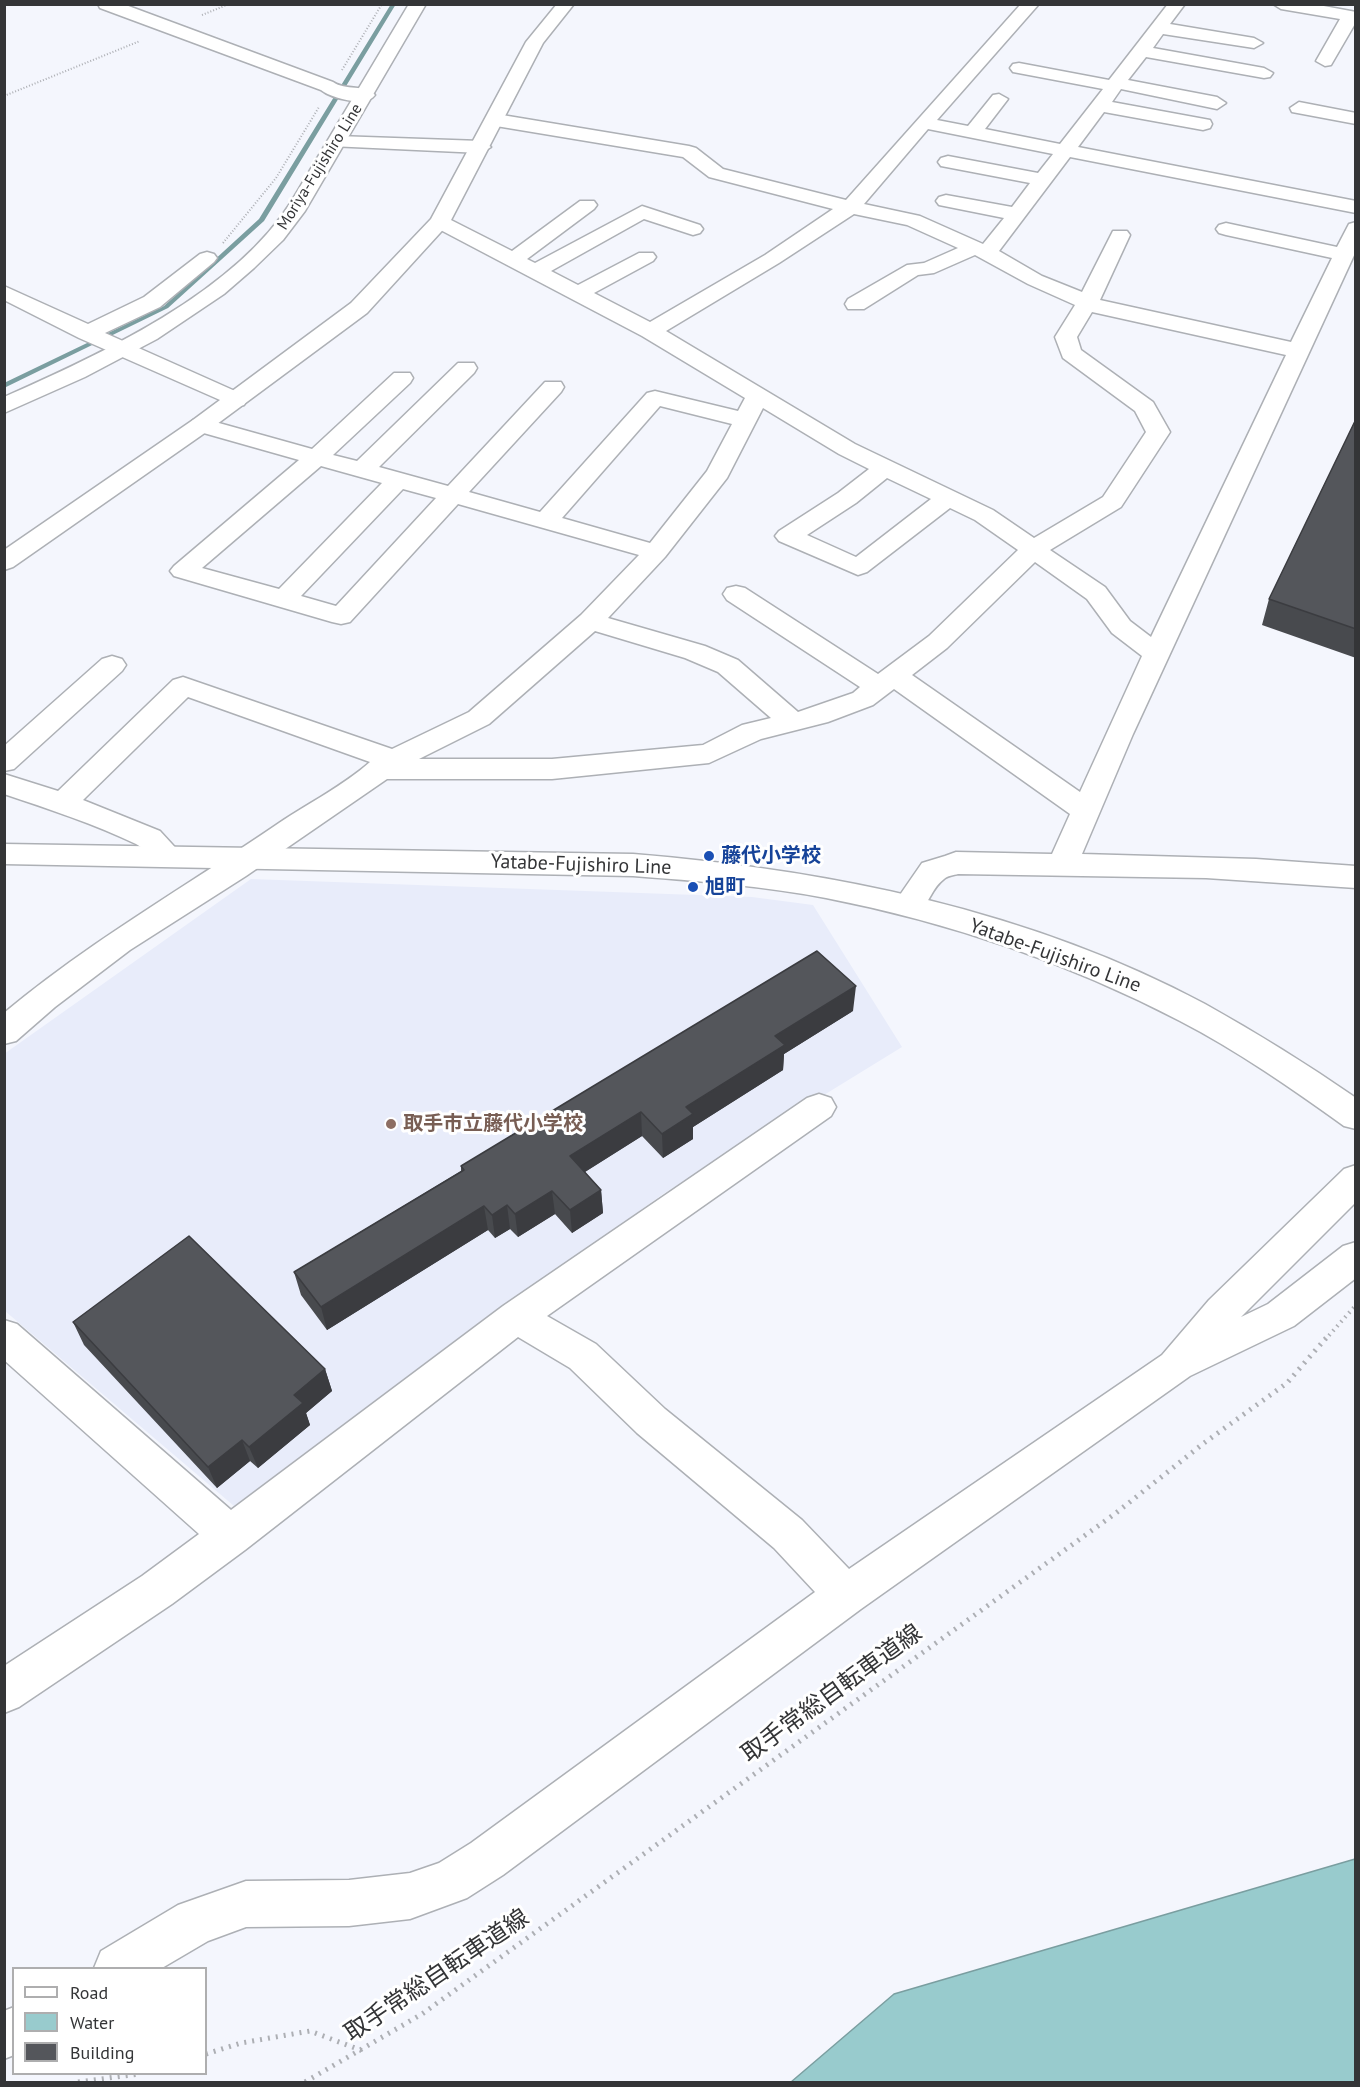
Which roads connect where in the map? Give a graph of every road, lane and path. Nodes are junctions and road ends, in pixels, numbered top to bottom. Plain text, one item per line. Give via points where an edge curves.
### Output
1 (106, 4) edge
2 (382, 4) edge
3 (418, 4) edge
4 (566, 4) edge
5 (1031, 4) edge
6 (1177, 4) edge
7 (1281, 4) edge
8 (1353, 17) edge
9 (170, 28) junction
10 (1160, 28) junction
11 (1254, 43) dead end
12 (1137, 57) junction
13 (1325, 61) dead end
14 (1019, 68) dead end
15 (1264, 73) dead end
16 (1237, 83) dead end
17 (1115, 85) junction
18 (330, 89) junction
19 (366, 95) junction
20 (4, 96) edge
21 (999, 99) dead end
22 (1216, 103) dead end
23 (1099, 105) junction
24 (1299, 108) dead end
25 (1356, 119) edge
26 (496, 120) junction
27 (924, 123) junction
28 (1203, 124) dead end
29 (973, 132) junction
30 (1079, 132) junction
31 (1102, 136) dead end
32 (337, 142) junction
33 (481, 147) junction
34 (1066, 149) junction
35 (948, 162) dead end
36 (1043, 180) junction
37 (946, 201) dead end
38 (587, 205) dead end
39 (852, 206) junction
40 (1356, 207) edge
41 (1017, 214) junction
42 (440, 222) junction
43 (693, 229) dead end
44 (1226, 229) dead end
45 (1120, 235) dead end
46 (1351, 242) edge
47 (981, 251) junction
48 (646, 257) dead end
49 (207, 258) joint
50 (514, 259) junction
51 (537, 271) junction
52 (1329, 281) junction
53 (1356, 287) edge
54 (4, 292) edge
55 (579, 293) junction
56 (1088, 302) junction
57 (856, 304) dead end
58 (650, 331) junction
59 (87, 333) junction
60 (124, 348) junction
61 (1300, 351) junction
62 (466, 368) dead end
63 (402, 378) dead end
64 (553, 387) dead end
65 (757, 397) junction
66 (236, 400) junction
67 (4, 406) edge
68 (745, 420) junction
69 (201, 425) junction
70 (317, 457) junction
71 (886, 467) junction
72 (362, 470) junction
73 (398, 480) junction
74 (455, 496) junction
75 (948, 496) junction
76 (546, 521) junction
77 (1035, 549) junction
78 (656, 552) junction
79 (4, 562) edge
80 (736, 594) dead end
81 (284, 599) junction
82 (590, 621) junction
83 (1157, 654) junction
84 (112, 664) dead end
85 (886, 682) junction
86 (792, 721) junction
87 (4, 762) edge
88 (387, 764) junction
89 (4, 784) edge
90 (63, 803) junction
91 (1085, 810) junction
92 (4, 854) edge
93 (168, 856) junction
94 (251, 857) junction
95 (1063, 864) junction
96 (1356, 877) edge
97 (908, 905) junction
98 (4, 1032) edge
99 (819, 1107) dead end
100 (1356, 1116) edge
101 (1356, 1179) edge
102 (1356, 1257) edge
103 (1356, 1305) edge
104 (516, 1317) junction
105 (4, 1336) edge
106 (1175, 1367) junction
107 (231, 1536) junction
108 (846, 1595) junction
109 (4, 1692) edge
110 (120, 1967) edge
111 (363, 2051) junction
112 (207, 2054) edge
113 (125, 2075) edge
114 (78, 2082) edge
115 (305, 2082) edge

1 - 9 street
2 - 18 path
3 - 19 street, Moriya-Fujishiro Line
4 - 26 street via 535,42
5 - 27 street
6 - 10 street
7 - 8 street
8 - 13 street
9 - 18 street
9 - 20 path
10 - 11 street
10 - 12 street
12 - 15 street
12 - 16 street
12 - 17 street
14 - 17 street
17 - 22 street
17 - 23 street
18 - 19 street
18 - 49 path via 276,178
19 - 32 street, Moriya-Fujishiro Line
21 - 29 street
23 - 28 street
23 - 30 street
24 - 25 street
26 - 33 street
26 - 39 street via 689,152 716,173
27 - 29 street
27 - 39 street
29 - 34 street
30 - 31 street
30 - 34 street
32 - 33 street
32 - 60 street, Moriya-Fujishiro Line via 277,235 233,277
33 - 42 street
34 - 36 street
34 - 40 street
35 - 36 street
36 - 41 street
37 - 41 street
38 - 50 street
39 - 47 street via 913,220
39 - 58 street
41 - 47 street
42 - 50 street
42 - 66 street via 359,308
43 - 51 street via 642,212
44 - 46 street
45 - 56 street
46 - 52 street
47 - 56 street
47 - 57 street via 927,269 914,269
48 - 55 street
49 - 59 street via 152,302
50 - 51 street
51 - 55 street
52 - 53 street
52 - 61 street
54 - 59 street
55 - 58 street
56 - 61 street
56 - 77 street via 1066,337 1071,353 1145,407 1158,432 1112,502
58 - 65 street
59 - 60 street
60 - 66 street
60 - 67 street, Moriya-Fujishiro Line
61 - 83 street
62 - 72 street
63 - 70 street
64 - 74 street
65 - 68 street
65 - 71 street
66 - 69 street
68 - 76 street via 655,398
68 - 78 street via 718,473
69 - 70 street
69 - 79 street
70 - 72 street
70 - 81 street via 183,571
71 - 75 street
71 - 75 street via 788,536 858,567
72 - 73 street
73 - 74 street
73 - 81 street
74 - 76 street
74 - 81 street via 341,616
75 - 77 street
76 - 78 street
77 - 83 street via 1096,593 1121,627
77 - 85 street via 965,618
78 - 82 street
80 - 85 street
82 - 86 street via 695,652 728,666
82 - 88 street via 479,718
83 - 91 street
84 - 87 street
85 - 86 street via 863,699
85 - 91 street
86 - 88 street via 752,732 709,754 552,769
88 - 90 street via 183,686
88 - 94 street
89 - 90 street
90 - 93 street via 149,838
91 - 95 street
92 - 93 street, Yatabe-Fujishiro Line
93 - 94 street, Yatabe-Fujishiro Line
94 - 97 street, Yatabe-Fujishiro Line via 688,868 822,886
94 - 98 street via 118,942
95 - 96 street via 1283,870
95 - 97 street via 944,866 933,871
97 - 100 street, Yatabe-Fujishiro Line via 1077,960 1199,1015 1319,1088
99 - 104 street
101 - 106 street via 1222,1311
102 - 106 street via 1281,1315
103 - 111 path, 取手常総自転車道線 via 1287,1383 1116,1513 422,2014
104 - 107 street
104 - 108 street via 583,1356 651,1421 788,1534
105 - 107 street
106 - 108 street
107 - 109 street
108 - 110 street via 451,1882 410,1896 349,1903 246,1904 195,1922
111 - 112 path via 310,2031 241,2043
111 - 115 path, 取手常総自転車道線
113 - 114 path

